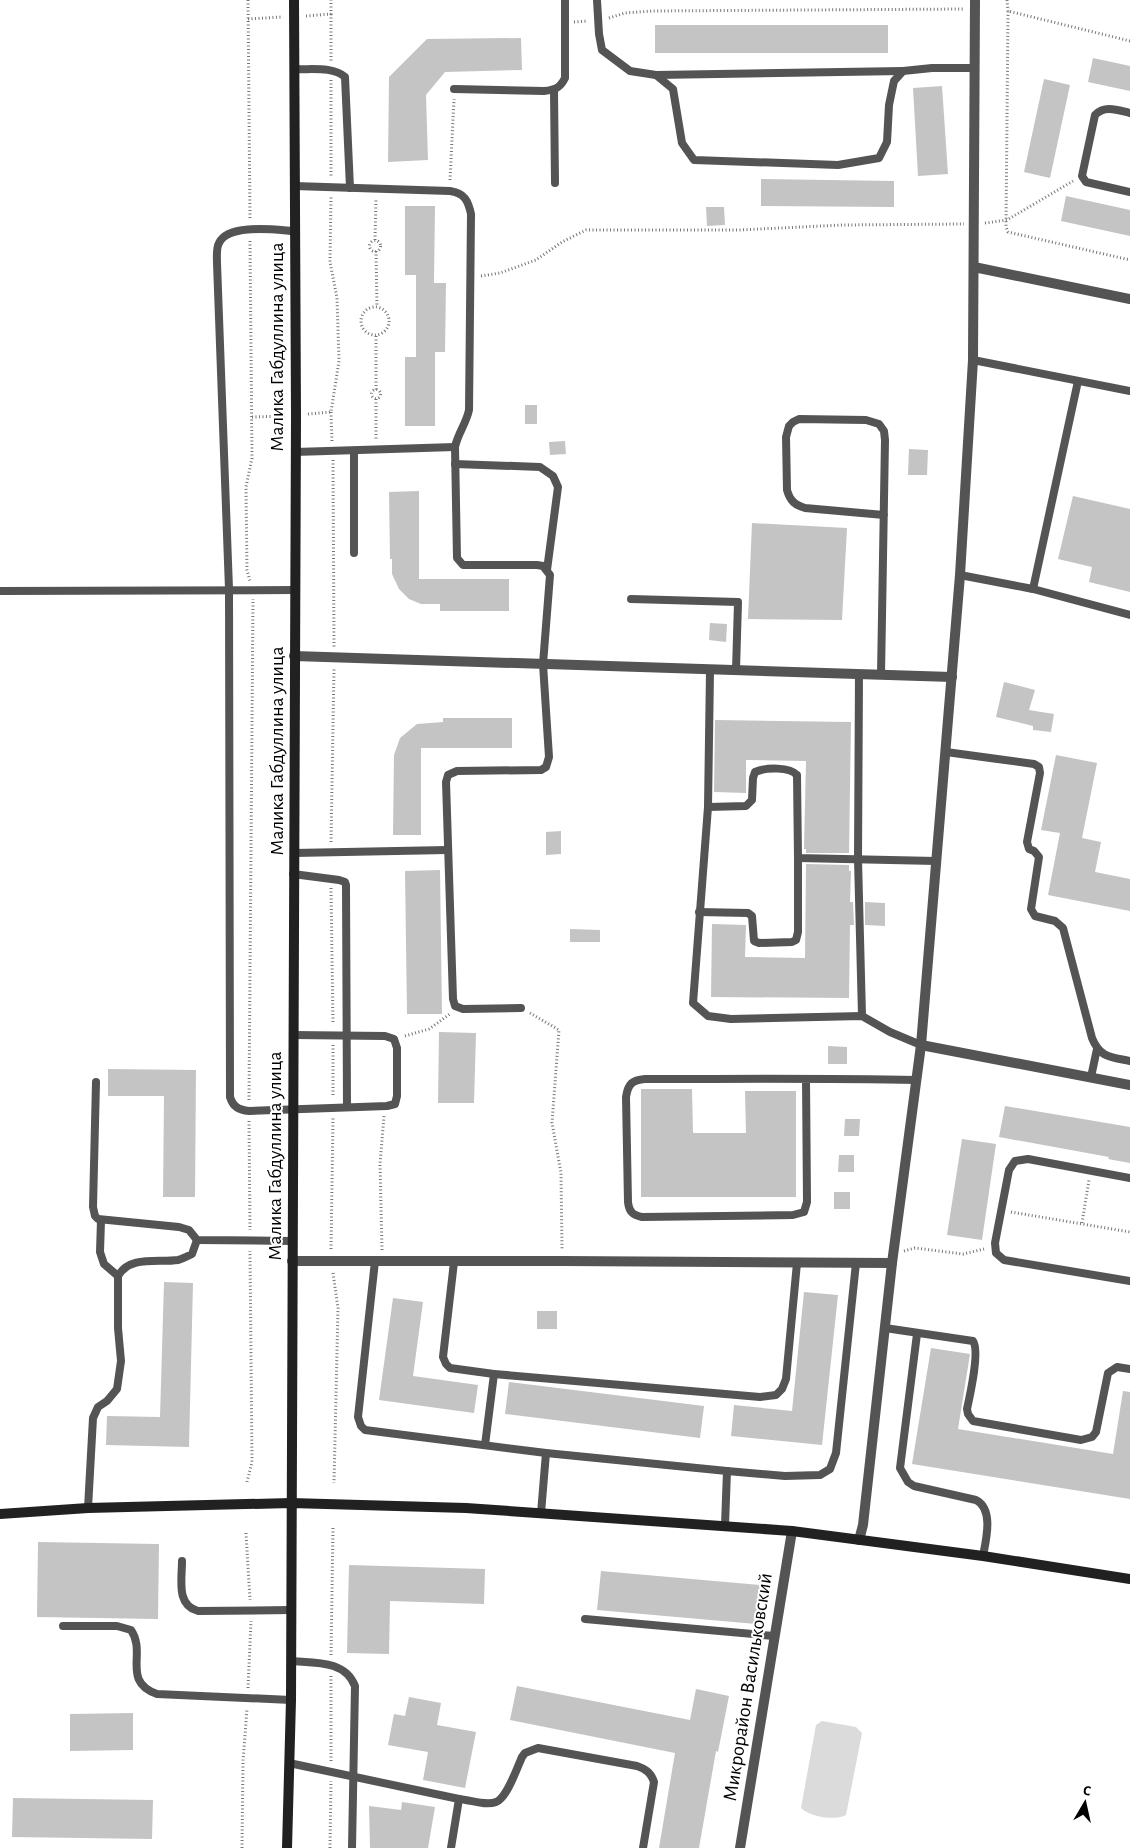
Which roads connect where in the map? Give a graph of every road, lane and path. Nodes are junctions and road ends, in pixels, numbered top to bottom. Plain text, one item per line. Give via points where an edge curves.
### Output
1 (248, 0) edge
2 (294, 0) edge
3 (565, 0) edge
4 (597, 0) edge
5 (1007, 0) edge
6 (975, 4) edge
7 (1008, 12) junction
8 (331, 14) dead end
9 (598, 20) junction
10 (565, 22) junction
11 (1130, 41) edge
12 (975, 68) junction
13 (294, 69) junction
14 (331, 70) junction
15 (904, 71) junction
16 (656, 75) junction
17 (454, 89) joint
18 (554, 90) junction
19 (1130, 113) edge
20 (1082, 176) junction
21 (555, 183) dead end
22 (294, 186) junction
23 (331, 187) junction
24 (350, 188) junction
25 (376, 188) junction
26 (450, 191) junction
27 (1130, 192) edge
28 (1006, 220) junction
29 (974, 224) junction
30 (250, 229) junction
31 (294, 231) junction
32 (375, 240) junction
33 (376, 251) junction
34 (1130, 260) edge
35 (974, 267) junction
36 (470, 278) junction
37 (1130, 299) edge
38 (377, 307) junction
39 (376, 336) junction
40 (973, 360) junction
41 (1078, 381) junction
42 (376, 390) junction
43 (1130, 391) edge
44 (376, 399) junction
45 (296, 416) junction
46 (252, 417) junction
47 (455, 447) junction
48 (354, 450) junction
49 (376, 450) junction
50 (295, 452) junction
51 (455, 464) junction
52 (884, 514) junction
53 (354, 553) dead end
54 (547, 570) junction
55 (960, 576) junction
56 (228, 589) junction
57 (1034, 589) junction
58 (253, 590) junction
59 (295, 590) junction
60 (0, 591) edge
61 (631, 599) dead end
62 (1130, 615) edge
63 (294, 656) junction
64 (543, 664) junction
65 (710, 670) junction
66 (736, 670) junction
67 (859, 674) junction
68 (881, 675) junction
69 (952, 677) junction
70 (946, 752) junction
71 (708, 807) junction
72 (447, 850) junction
73 (294, 853) junction
74 (798, 858) junction
75 (858, 859) junction
76 (936, 861) junction
77 (294, 874) junction
78 (699, 912) junction
79 (458, 1008) junction
80 (520, 1008) joint
81 (862, 1016) junction
82 (293, 1035) junction
83 (347, 1035) junction
84 (394, 1039) junction
85 (921, 1045) junction
86 (1097, 1049) junction
87 (1130, 1061) edge
88 (1091, 1077) junction
89 (806, 1079) junction
90 (916, 1080) junction
91 (96, 1082) dead end
92 (1130, 1085) edge
93 (387, 1106) junction
94 (347, 1107) junction
95 (292, 1109) junction
96 (249, 1111) junction
97 (1090, 1170) junction
98 (1130, 1178) edge
99 (1001, 1210) junction
100 (101, 1220) junction
101 (1082, 1223) junction
102 (1130, 1232) edge
103 (197, 1240) junction
104 (250, 1240) junction
105 (292, 1241) junction
106 (995, 1248) junction
107 (893, 1259) junction
108 (292, 1261) junction
109 (378, 1261) junction
110 (562, 1261) junction
111 (454, 1262) junction
112 (797, 1263) junction
113 (856, 1264) junction
114 (118, 1276) junction
115 (1130, 1281) edge
116 (885, 1328) junction
117 (917, 1334) junction
118 (1130, 1369) edge
119 (494, 1374) junction
120 (485, 1445) junction
121 (546, 1453) junction
122 (726, 1471) junction
123 (247, 1482) dead end
124 (291, 1503) junction
125 (88, 1508) junction
126 (541, 1513) junction
127 (0, 1514) edge
128 (725, 1525) junction
129 (333, 1528) dead end
130 (792, 1531) junction
131 (859, 1540) junction
132 (983, 1556) junction
133 (182, 1561) dead end
134 (1130, 1578) edge
135 (291, 1610) junction
136 (584, 1619) dead end
137 (63, 1626) dead end
138 (774, 1636) junction
139 (291, 1661) junction
140 (331, 1665) junction
141 (291, 1700) junction
142 (289, 1763) junction
143 (331, 1771) junction
144 (354, 1776) junction
145 (459, 1799) junction
146 (287, 1848) edge
147 (330, 1848) edge
148 (352, 1848) edge
149 (451, 1848) edge
150 (643, 1848) edge
151 (740, 1848) edge

1 - 30 path
2 - 13 street, Малика Габдуллина улица
3 - 10 lane
4 - 9 lane
5 - 7 path
6 - 9 path via 652,11
6 - 12 street
7 - 11 path
7 - 28 path
8 - 14 path
9 - 10 path
9 - 16 lane via 602,50 630,71
10 - 18 lane via 565,78
12 - 15 lane
12 - 29 street
13 - 14 lane
13 - 22 street, Малика Габдуллина улица
14 - 23 path
14 - 24 lane via 345,77
15 - 16 lane
15 - 16 lane via 894,81 887,142 879,158 838,165 694,160 682,143 673,89
17 - 18 lane
17 - 26 path
18 - 21 lane
19 - 20 lane via 1107,109 1095,115
20 - 27 lane via 1086,182
20 - 28 path
22 - 23 lane
22 - 31 street, Малика Габдуллина улица
23 - 24 lane
23 - 45 path via 330,262 337,298 339,361 331,412
24 - 25 lane
25 - 26 lane
25 - 32 path
26 - 36 lane via 466,197 469,205
28 - 29 path
28 - 34 path via 1008,232 1013,234
29 - 35 street
29 - 36 path via 586,230 536,260 500,273
30 - 31 lane
30 - 46 path
30 - 56 lane via 223,238 219,243 217,263
31 - 45 street, Малика Габдуллина улица
32 - 33 path via 381,246
32 - 33 path via 370,246
33 - 38 path
35 - 37 street
35 - 40 street
36 - 47 lane via 469,410
38 - 39 path via 384,310 390,321 385,333
38 - 39 path via 366,310 361,321 366,333
39 - 42 path
40 - 41 lane
40 - 55 street
41 - 43 lane
41 - 57 lane
42 - 44 path via 372,394
42 - 44 path via 381,394
44 - 49 path
45 - 46 path
45 - 50 street, Малика Габдуллина улица
46 - 58 path via 252,458 246,487 247,570
47 - 49 lane
47 - 51 lane
48 - 49 lane
48 - 50 lane
48 - 53 lane
50 - 59 street, Малика Габдуллина улица
51 - 54 lane via 456,553 459,562 468,565 537,564
51 - 54 lane via 540,467 553,476 558,487
52 - 52 lane via 885,440 880,424 866,420 799,419 789,426 786,437 787,490 794,503 806,508
52 - 68 lane
54 - 64 lane via 550,581
55 - 57 lane
55 - 69 street
56 - 58 lane
56 - 60 lane
56 - 96 lane via 230,1097 236,1107
57 - 62 lane
58 - 59 lane
58 - 96 path
59 - 63 street, Малика Габдуллина улица
61 - 66 lane via 738,602
63 - 64 street
63 - 73 street, Малика Габдуллина улица
64 - 65 street
64 - 72 lane via 549,757 546,768 535,771 456,771 448,775
65 - 66 street
65 - 71 lane
66 - 67 street
67 - 68 street
67 - 75 lane
68 - 69 street
69 - 70 street
70 - 76 street
70 - 86 lane via 1039,767 1026,842 1039,857 1030,909 1035,916 1055,921 1064,928
71 - 74 lane via 749,804 753,796 754,774 758,770 796,773
71 - 78 lane
72 - 73 lane
72 - 79 lane via 453,1003
73 - 77 street, Малика Габдуллина улица
74 - 75 lane
74 - 78 lane via 796,940 759,943 754,941 752,916 748,913
75 - 76 lane
75 - 81 lane
76 - 85 street
77 - 82 street, Малика Габдуллина улица
77 - 83 lane via 345,882
78 - 81 lane via 693,1003 708,1016 731,1019
79 - 80 lane
79 - 84 path via 429,1028
80 - 110 path via 559,1030 552,1123 561,1173
81 - 85 lane
82 - 83 lane
82 - 95 street, Малика Габдуллина улица
83 - 84 lane
83 - 94 lane
84 - 93 lane via 397,1048 397,1096 394,1104
85 - 88 street
85 - 90 street
86 - 87 lane via 1109,1057
86 - 88 lane
88 - 92 street
89 - 89 lane via 636,1079 630,1082 626,1097 628,1202 632,1213 642,1217 793,1215 804,1212 807,1202
89 - 90 lane
90 - 107 street
91 - 100 lane via 92,1207 95,1216
93 - 94 lane
93 - 109 path via 382,1122
94 - 95 lane
95 - 96 lane
95 - 105 street, Малика Габдуллина улица
96 - 104 path
97 - 98 lane
97 - 99 lane via 1028,1159 1015,1161 1009,1170
97 - 101 path
99 - 101 path
99 - 106 lane
100 - 103 lane via 179,1227 189,1230
100 - 114 lane via 100,1252 104,1264
101 - 102 path
103 - 104 lane
103 - 114 lane via 192,1254 179,1260 142,1261 122,1269
104 - 105 lane
104 - 123 path via 252,1462
105 - 108 street, Малика Габдуллина улица
106 - 107 path via 963,1254 915,1248
106 - 115 lane via 1004,1260
107 - 113 street
107 - 116 street
108 - 109 street
108 - 124 street, Малика Габдуллина улица
109 - 111 street
109 - 120 lane via 358,1417 361,1426 371,1432
110 - 111 street
110 - 112 street
111 - 119 lane via 443,1357 450,1368
112 - 113 street
112 - 119 lane via 786,1379 776,1396
113 - 122 lane via 836,1453 830,1468 820,1475
114 - 125 lane via 121,1361 117,1389 98,1407 93,1418
116 - 117 lane
116 - 131 street
117 - 118 lane via 973,1341 976,1345 968,1409 973,1421 1081,1440 1092,1437 1096,1432 1108,1373 1117,1367
117 - 132 lane via 900,1468 914,1486 982,1502 987,1527
119 - 120 lane
120 - 121 lane
121 - 122 lane
121 - 126 lane
122 - 128 lane
124 - 125 street
124 - 126 street
124 - 135 street, Малика Габдуллина улица
125 - 127 street
126 - 128 street
128 - 130 street
129 - 140 path
130 - 131 street
130 - 138 street, Микрорайон Васильковский
131 - 132 street
132 - 134 street
133 - 135 lane via 182,1595 192,1610
135 - 139 street, Малика Габдуллина улица
136 - 138 lane
137 - 141 lane via 116,1626 131,1630 136,1643 138,1681 150,1692
138 - 151 street, Микрорайон Васильковский
139 - 140 lane
139 - 141 street, Малика Габдуллина улица
140 - 143 path
140 - 144 lane via 346,1671 355,1686
141 - 142 street, Малика Габдуллина улица
142 - 143 lane
142 - 146 street, Малика Габдуллина улица
143 - 144 lane
143 - 147 path
144 - 145 lane
144 - 148 lane
145 - 149 lane
145 - 150 lane via 490,1803 500,1800 522,1757 538,1748 637,1766 651,1774 654,1782

